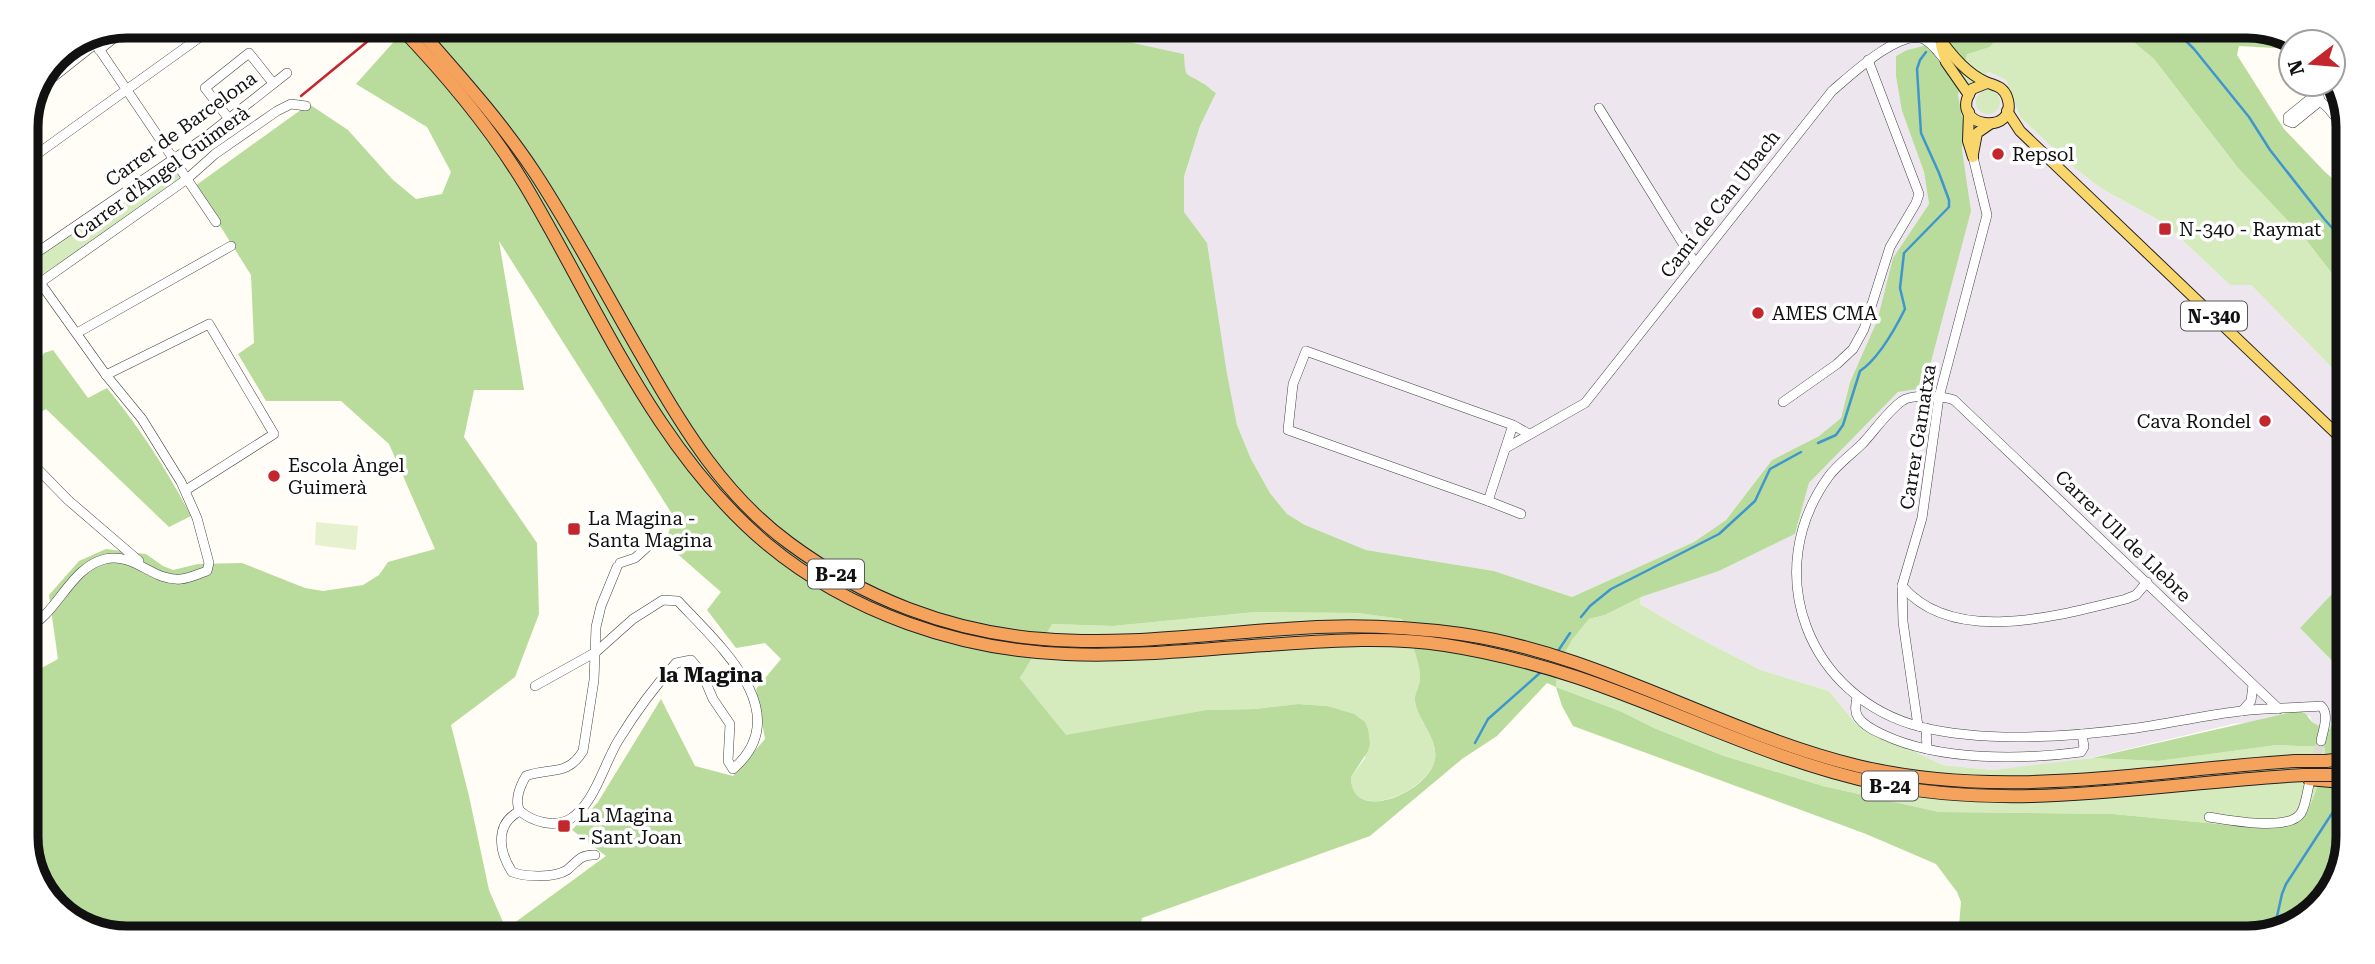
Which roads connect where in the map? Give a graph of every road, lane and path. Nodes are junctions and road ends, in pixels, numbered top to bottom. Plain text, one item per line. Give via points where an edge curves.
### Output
1 (199, 38) edge
2 (415, 38) edge
3 (417, 38) edge
4 (1897, 38) edge
5 (1909, 38) edge
6 (1935, 38) edge
7 (1935, 38) edge
8 (96, 45) edge
9 (1891, 46) junction
10 (1868, 61) junction
11 (287, 73) dead end
12 (54, 77) edge
13 (273, 83) junction
14 (1987, 83) junction
15 (126, 90) junction
16 (1969, 94) junction
17 (2320, 101) dead end
18 (306, 106) dead end
19 (1598, 108) dead end
20 (2007, 111) junction
21 (1969, 112) junction
22 (2336, 116) edge
23 (229, 119) junction
24 (1994, 123) junction
25 (2020, 131) junction
26 (39, 153) edge
27 (1973, 157) junction
28 (173, 158) junction
29 (187, 179) junction
30 (216, 222) dead end
31 (231, 246) dead end
32 (39, 252) edge
33 (1695, 263) junction
34 (39, 279) edge
35 (41, 282) junction
36 (77, 332) junction
37 (106, 375) junction
38 (1939, 397) junction
39 (1783, 402) dead end
40 (1513, 425) junction
41 (1529, 433) junction
42 (2336, 433) edge
43 (1506, 448) junction
44 (39, 470) edge
45 (186, 490) junction
46 (1488, 501) junction
47 (1521, 514) dead end
48 (108, 535) junction
49 (658, 537) dead end
50 (109, 558) junction
51 (145, 567) junction
52 (2147, 582) junction
53 (1902, 586) junction
54 (39, 621) edge
55 (596, 652) junction
56 (1585, 673) junction
57 (2253, 685) junction
58 (535, 686) dead end
59 (1857, 696) junction
60 (2279, 709) junction
61 (2242, 711) junction
62 (1922, 727) junction
63 (2082, 734) junction
64 (2321, 741) tunnel mouth
65 (1927, 749) junction
66 (2336, 761) edge
67 (2336, 776) edge
68 (2306, 778) junction
69 (2336, 781) edge
70 (520, 811) junction
71 (2209, 817) dead end
72 (595, 855) dead end

1 - 15 street
2 - 56 highway, B-24 via 525,185 652,409 691,467 768,545 832,588 928,630 1014,650 1127,654 1376,640 1445,645
3 - 56 highway, B-24 via 484,104 536,175 670,406 706,458 746,507 784,540 851,583 925,616 987,632 1040,639 1128,641 1377,626 1459,634 1519,646
4 - 9 street, Camí de Can Ubach
5 - 9 street, Camí de Can Ubach
6 - 16 main road
7 - 14 main road, N-340 via 1965,69
8 - 12 street
8 - 15 street
9 - 10 street, Camí de Can Ubach
10 - 33 street, Camí de Can Ubach via 1832,91
10 - 39 street via 1919,194 1884,262 1864,329 1853,349
11 - 13 street, Carrer de Barcelona
13 - 23 street, Carrer de Barcelona
13 - 23 street via 249,53 227,70 205,88
14 - 16 main road
14 - 20 main road, N-340 via 2006,94
15 - 26 street
15 - 28 street
16 - 21 main road
17 - 22 street
18 - 29 street, Carrer d'Àngel Guimerà via 291,104 276,111
19 - 33 street
20 - 24 main road
20 - 25 main road, N-340
21 - 24 main road, N-340 via 1975,120
21 - 27 main road via 1968,141
23 - 28 street, Carrer de Barcelona
24 - 25 main road, N-340
24 - 27 main road via 1977,133
25 - 42 main road, N-340
27 - 38 street, Carrer Garnatxa via 1987,215
28 - 29 street
28 - 32 street, Carrer de Barcelona
29 - 30 street
29 - 35 street, Carrer d'Àngel Guimerà
31 - 36 street
33 - 41 street, Camí de Can Ubach via 1585,403
34 - 35 street
35 - 36 street
36 - 37 street
37 - 45 street via 142,419
37 - 45 street via 209,324 274,434
38 - 52 street, Carrer Ull de Llebre via 1961,405
38 - 53 street, Carrer Garnatxa via 1922,519
38 - 59 street via 1902,401 1829,475 1800,538 1797,595 1809,635 1837,679
40 - 41 street
40 - 43 street
40 - 46 street via 1306,351 1293,384 1288,430
41 - 43 street, Camí de Can Ubach
43 - 46 street
44 - 48 street
45 - 51 street via 206,551 207,570 179,580
46 - 47 street
48 - 50 street via 116,549
48 - 51 street
49 - 55 street via 635,558 618,565 601,606
50 - 51 street
50 - 54 street via 87,566
52 - 53 street via 2126,599 2056,616 2003,621 1941,613 1917,602
52 - 57 street, Carrer Ull de Llebre
53 - 62 street, Carrer Garnatxa via 1903,622
55 - 58 street
55 - 70 street via 583,751 566,768 526,776 519,793
55 - 70 street via 663,600 678,601 743,675 756,704 758,730 752,748 733,769 728,761 730,723 691,660 676,663 617,742 596,788 575,815 549,824
56 - 66 highway, B-24, bridge via 1798,749 1888,773 1939,779 2062,782
56 - 68 highway, B-24 via 1794,761 1908,789 2056,796
57 - 60 street, Carrer Ull de Llebre
57 - 61 street
59 - 62 street via 1892,717
59 - 65 street via 1858,719 1869,728
60 - 61 street
60 - 64 street via 2325,709
61 - 63 street
62 - 63 street via 1994,736
62 - 65 street, Carrer Garnatxa
63 - 65 street via 2081,752 2055,755
67 - 68 highway, B-24, bridge
68 - 69 highway
68 - 71 street via 2301,813 2290,822
70 - 72 street via 511,817 500,841 512,872 557,873 583,856

